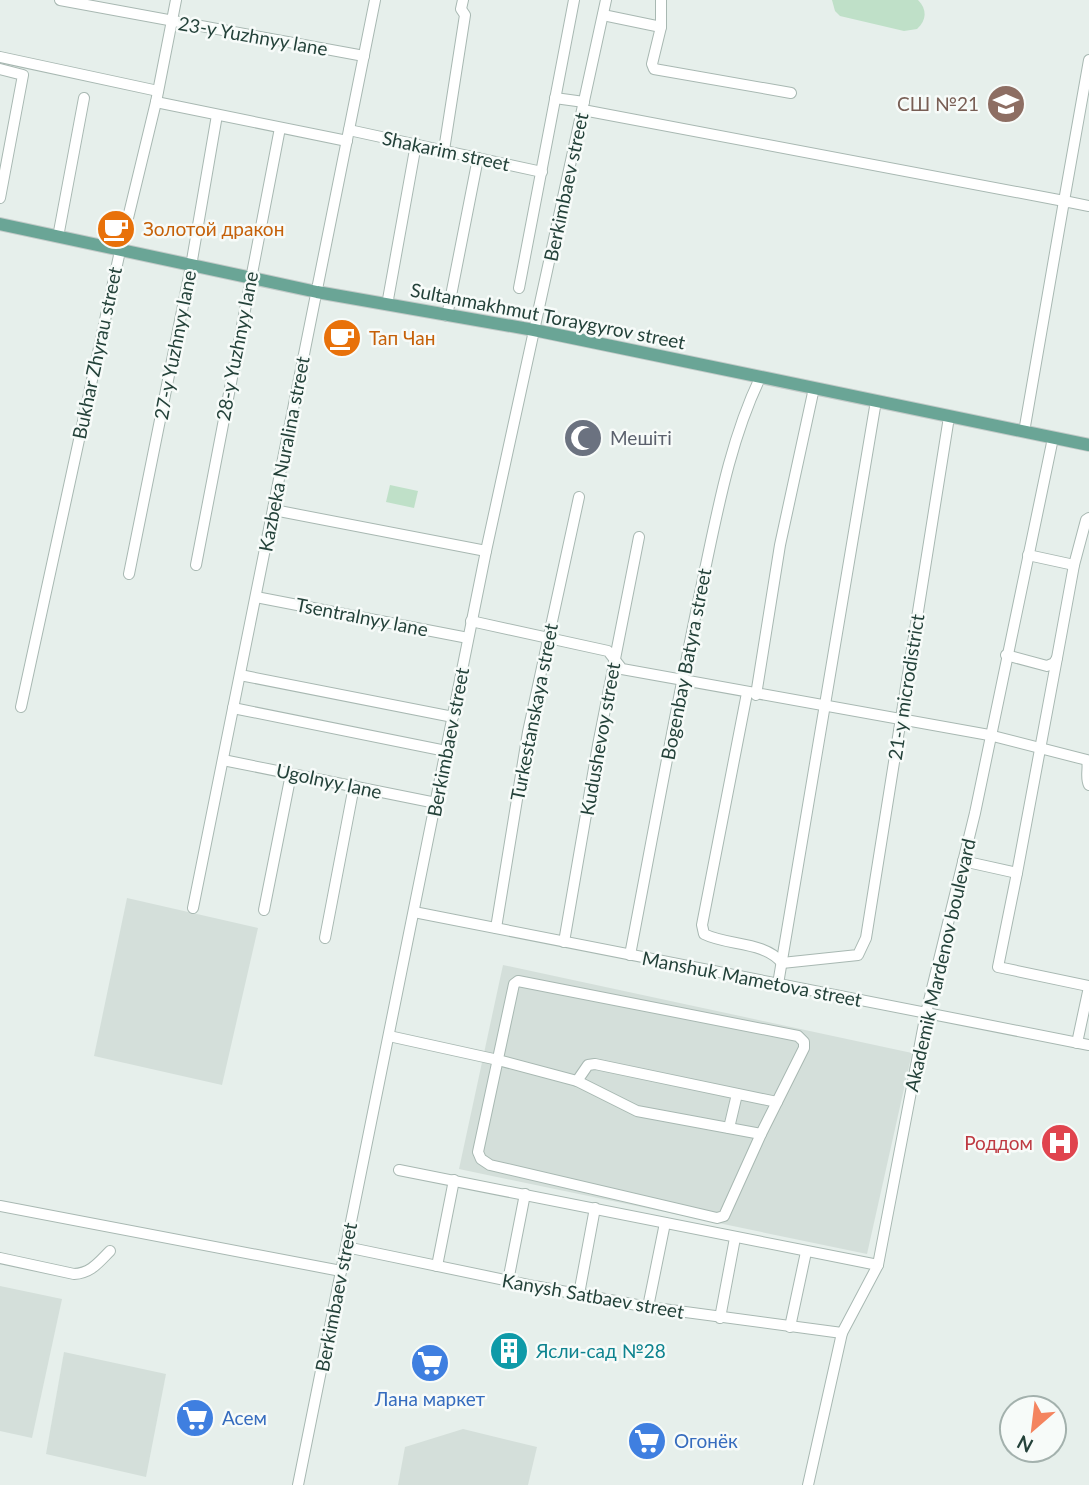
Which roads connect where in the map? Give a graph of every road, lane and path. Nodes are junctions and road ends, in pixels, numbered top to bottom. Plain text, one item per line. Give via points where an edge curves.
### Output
1 (60, 0) edge
2 (176, 0) edge
3 (374, 0) edge
4 (463, 0) edge
5 (574, 0) edge
6 (606, 0) edge
7 (661, 0) edge
8 (603, 15) junction
9 (172, 21) junction
10 (661, 27) junction
11 (364, 56) junction
12 (0, 57) edge
13 (1089, 60) edge
14 (0, 69) edge
15 (791, 93) dead end
16 (157, 97) junction
17 (555, 97) junction
18 (84, 98) dead end
19 (1085, 105) edge
20 (583, 106) junction
21 (217, 115) junction
22 (280, 128) junction
23 (348, 136) junction
24 (416, 144) junction
25 (444, 150) junction
26 (478, 158) junction
27 (542, 172) junction
28 (1065, 196) junction
29 (0, 198) edge
30 (1089, 206) edge
31 (0, 224) edge
32 (58, 237) junction
33 (120, 251) junction
34 (191, 266) junction
35 (250, 278) junction
36 (519, 288) dead end
37 (317, 292) junction
38 (387, 305) junction
39 (447, 316) junction
40 (534, 330) junction
41 (760, 377) junction
42 (814, 388) junction
43 (876, 401) junction
44 (949, 417) junction
45 (1024, 432) junction
46 (1053, 438) junction
47 (1089, 445) edge
48 (579, 497) dead end
49 (274, 510) junction
50 (1089, 518) edge
51 (639, 537) dead end
52 (486, 551) junction
53 (1028, 555) junction
54 (197, 565) dead end
55 (1074, 565) junction
56 (129, 574) dead end
57 (256, 597) junction
58 (471, 621) junction
59 (468, 638) junction
60 (549, 639) junction
61 (1006, 655) junction
62 (615, 657) junction
63 (1057, 658) junction
64 (240, 675) junction
65 (682, 680) junction
66 (752, 694) junction
67 (21, 707) dead end
68 (826, 707) junction
69 (233, 708) junction
70 (453, 717) junction
71 (901, 720) junction
72 (989, 736) junction
73 (1039, 749) junction
74 (446, 751) junction
75 (223, 760) junction
76 (291, 774) junction
77 (1089, 785) edge
78 (354, 786) junction
79 (436, 803) junction
80 (963, 861) junction
81 (1017, 873) junction
82 (194, 908) dead end
83 (264, 910) dead end
84 (414, 912) junction
85 (495, 928) junction
86 (325, 938) dead end
87 (564, 942) junction
88 (630, 955) junction
89 (782, 963) junction
90 (778, 984) junction
91 (1088, 986) edge
92 (926, 1013) junction
93 (389, 1036) junction
94 (1077, 1043) junction
95 (1089, 1045) edge
96 (498, 1060) junction
97 (577, 1081) junction
98 (737, 1094) junction
99 (777, 1102) junction
100 (729, 1128) junction
101 (761, 1134) junction
102 (400, 1170) dead end
103 (454, 1180) junction
104 (525, 1194) junction
105 (0, 1206) edge
106 (595, 1208) junction
107 (665, 1223) junction
108 (736, 1238) junction
109 (345, 1247) junction
110 (110, 1251) dead end
111 (806, 1252) junction
112 (0, 1258) edge
113 (878, 1265) junction
114 (437, 1266) junction
115 (341, 1271) junction
116 (508, 1281) junction
117 (579, 1294) junction
118 (648, 1307) junction
119 (720, 1318) junction
120 (790, 1326) junction
121 (842, 1333) junction
122 (298, 1485) edge
123 (808, 1485) edge

1 - 9 street, 23-y Yuzhnyy lane
2 - 9 street, Bukhar Zhyrau street
3 - 11 street, Kazbeka Nuralina street
4 - 25 street via 465,15
5 - 17 street
6 - 8 street, Berkimbaev street
7 - 10 street
8 - 10 street
8 - 20 street, Berkimbaev street
9 - 11 street, 23-y Yuzhnyy lane
9 - 16 street, Bukhar Zhyrau street
10 - 15 street via 654,69
11 - 23 street, Kazbeka Nuralina street
12 - 16 street, Shakarim street
13 - 19 street
14 - 29 street via 23,75
16 - 21 street, Shakarim street
16 - 33 street, Bukhar Zhyrau street
17 - 20 street
17 - 27 street
18 - 32 street
19 - 28 street
20 - 28 street
20 - 40 street, Berkimbaev street
21 - 22 street, Shakarim street
21 - 34 street, 27-y Yuzhnyy lane
22 - 23 street, Shakarim street
22 - 35 street, 28-y Yuzhnyy lane
23 - 24 street, Shakarim street
23 - 37 street, Kazbeka Nuralina street
24 - 25 street, Shakarim street
24 - 38 street
25 - 26 street, Shakarim street
26 - 27 street, Shakarim street
26 - 39 street
27 - 36 street
28 - 30 street
28 - 45 street
31 - 32 main road, Sultanmakhmut Toraygyrov street
32 - 33 main road, Sultanmakhmut Toraygyrov street
33 - 34 main road, Sultanmakhmut Toraygyrov street
33 - 67 street, Bukhar Zhyrau street
34 - 35 main road, Sultanmakhmut Toraygyrov street
34 - 56 street, 27-y Yuzhnyy lane
35 - 37 main road, Sultanmakhmut Toraygyrov street
35 - 54 street, 28-y Yuzhnyy lane
37 - 38 main road, Sultanmakhmut Toraygyrov street
37 - 49 street, Kazbeka Nuralina street
38 - 39 main road, Sultanmakhmut Toraygyrov street
39 - 40 main road, Sultanmakhmut Toraygyrov street
40 - 41 main road, Sultanmakhmut Toraygyrov street
40 - 52 street, Berkimbaev street
41 - 42 main road, Sultanmakhmut Toraygyrov street
41 - 65 street, Bogenbay Batyra street via 736,436
42 - 43 main road, Sultanmakhmut Toraygyrov street
42 - 66 street
43 - 44 main road, Sultanmakhmut Toraygyrov street
43 - 68 street
44 - 45 main road, Sultanmakhmut Toraygyrov street
44 - 71 street, 21-y microdistrict
45 - 46 main road, Sultanmakhmut Toraygyrov street
46 - 47 main road, Sultanmakhmut Toraygyrov street
46 - 53 street, Akademik Mardenov boulevard
48 - 60 street, Turkestanskaya street
49 - 52 street
49 - 57 street, Kazbeka Nuralina street
50 - 55 street
51 - 62 street, Kudushevoy street
52 - 58 street, Berkimbaev street
53 - 55 street
53 - 61 street, Akademik Mardenov boulevard
55 - 63 street
57 - 59 street, Tsentralnyy lane
57 - 64 street, Kazbeka Nuralina street
58 - 59 street, Berkimbaev street
58 - 60 street
59 - 70 street, Berkimbaev street
60 - 62 street via 608,651
60 - 85 street, Turkestanskaya street via 528,732
61 - 63 street via 1047,666
61 - 72 street, Akademik Mardenov boulevard
62 - 65 street via 622,669
62 - 87 street, Kudushevoy street
63 - 73 street
64 - 69 street, Kazbeka Nuralina street
64 - 70 street
65 - 66 street
65 - 88 street, Bogenbay Batyra street
66 - 68 street
66 - 89 street via 702,925 704,934 747,945
68 - 71 street
68 - 89 street
69 - 74 street
69 - 75 street, Kazbeka Nuralina street
70 - 74 street, Berkimbaev street
71 - 72 street
71 - 89 street, 21-y microdistrict via 866,938 858,955
72 - 73 street
72 - 80 street, Akademik Mardenov boulevard
73 - 77 street via 1087,760
73 - 81 street
74 - 79 street, Berkimbaev street
75 - 76 street, Ugolnyy lane
75 - 82 street, Kazbeka Nuralina street
76 - 78 street, Ugolnyy lane
76 - 83 street
78 - 79 street, Ugolnyy lane
78 - 86 street
79 - 84 street, Berkimbaev street
80 - 81 street
80 - 92 street, Akademik Mardenov boulevard
81 - 91 street via 998,967
84 - 85 street, Manshuk Mametova street
84 - 93 street, Berkimbaev street
85 - 87 street, Manshuk Mametova street
87 - 88 street, Manshuk Mametova street
88 - 90 street, Manshuk Mametova street
89 - 90 street
90 - 92 street, Manshuk Mametova street
91 - 94 street
92 - 94 street, Manshuk Mametova street
92 - 113 street, Akademik Mardenov boulevard
93 - 96 street
93 - 109 street, Berkimbaev street
94 - 95 street, Manshuk Mametova street
96 - 97 street
96 - 99 street via 514,985 523,981 798,1036 804,1048
96 - 101 street via 478,1152 490,1165 721,1219
97 - 98 street via 588,1065 595,1064
97 - 100 street via 636,1111
98 - 99 street
98 - 100 street
99 - 101 street
100 - 101 street
102 - 103 street
103 - 104 street
103 - 114 street
104 - 106 street
104 - 116 street
105 - 115 street
106 - 107 street
106 - 117 street
107 - 108 street
107 - 118 street
108 - 111 street
108 - 119 street
109 - 114 street, Kanysh Satbaev street
109 - 115 street, Berkimbaev street
110 - 112 street via 92,1269 74,1274
111 - 113 street
111 - 120 street
113 - 121 street, Akademik Mardenov boulevard
114 - 116 street, Kanysh Satbaev street
115 - 122 street, Berkimbaev street
116 - 117 street, Kanysh Satbaev street
117 - 118 street, Kanysh Satbaev street
118 - 119 street, Kanysh Satbaev street
119 - 120 street, Kanysh Satbaev street
120 - 121 street, Kanysh Satbaev street
121 - 123 street, Akademik Mardenov boulevard

